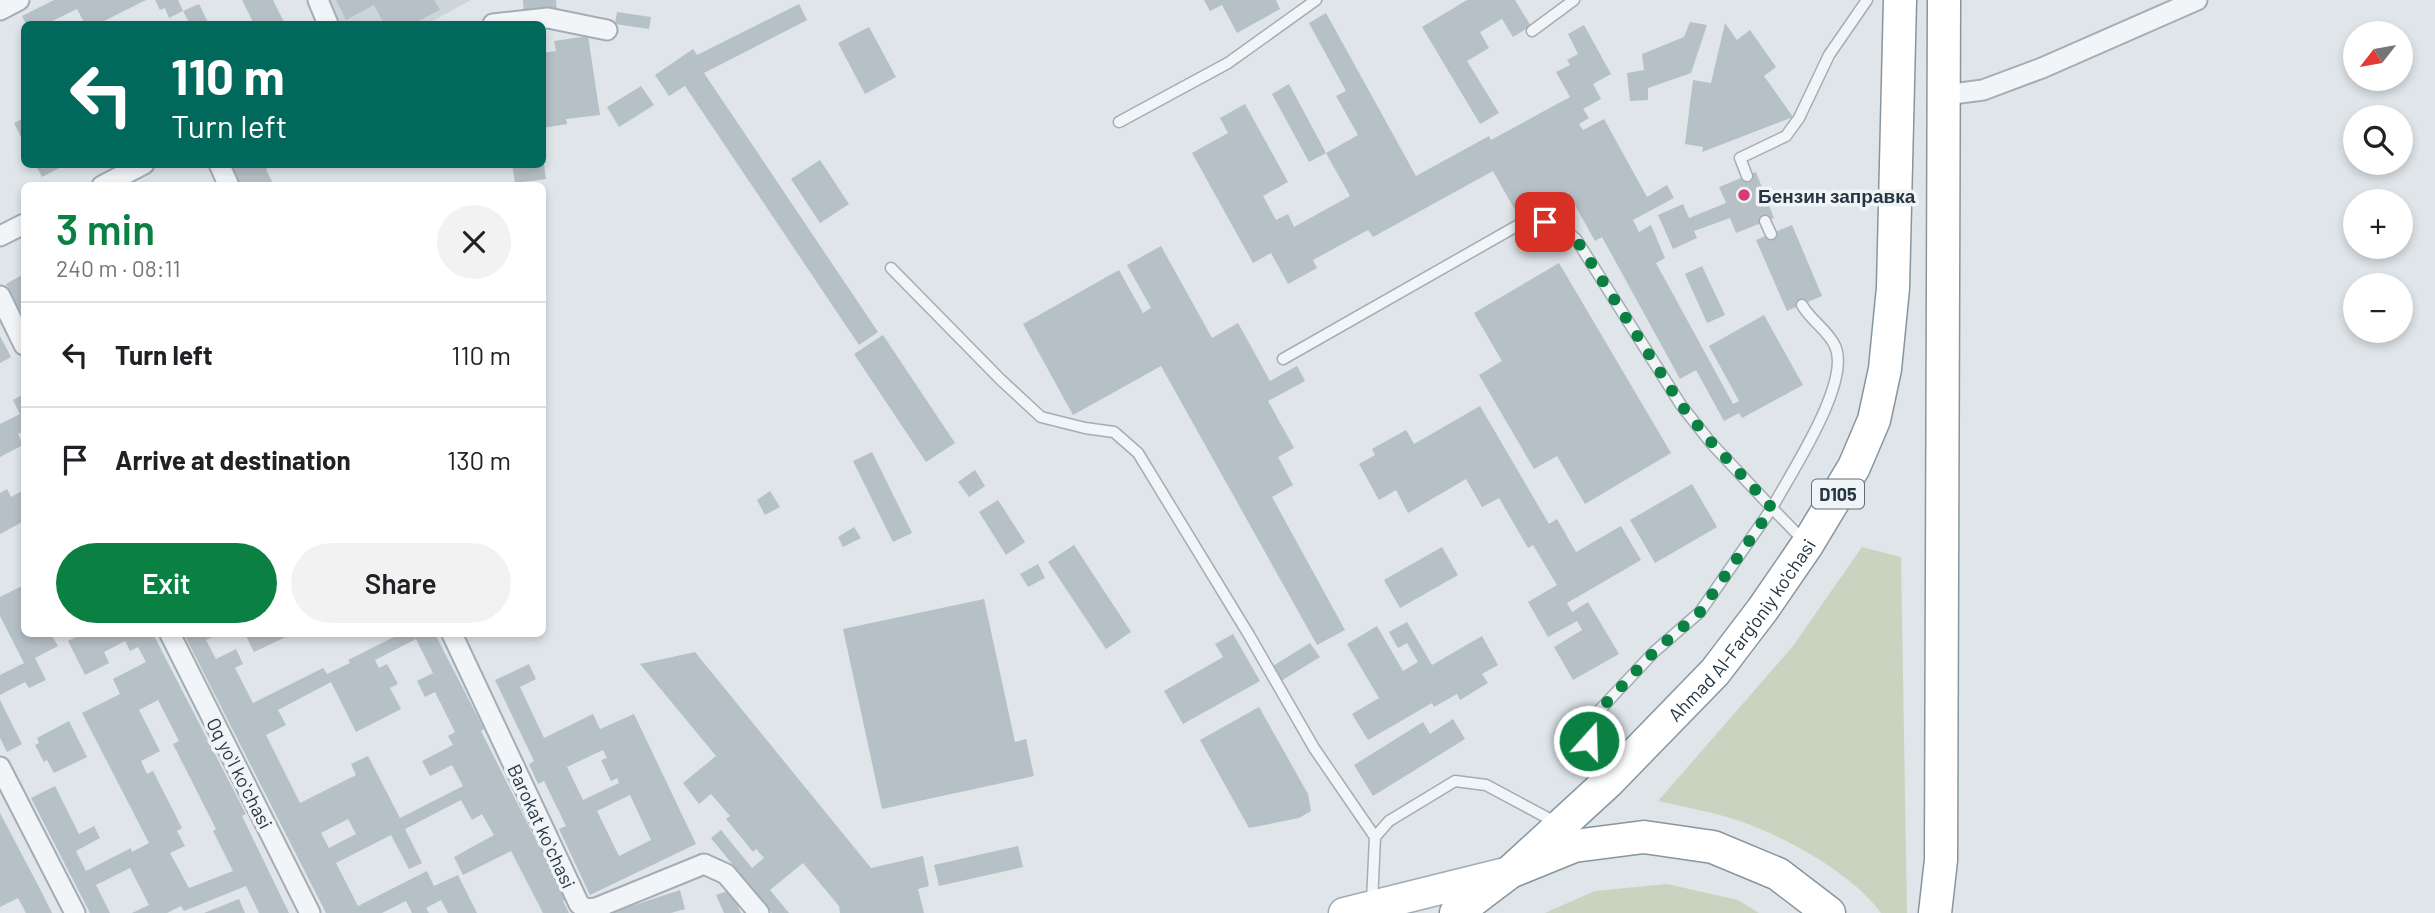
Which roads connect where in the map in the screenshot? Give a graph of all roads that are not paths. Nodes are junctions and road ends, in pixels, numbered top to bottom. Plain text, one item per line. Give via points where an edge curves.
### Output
1 (19, 0) edge
2 (318, 0) edge
3 (1316, 0) edge
4 (1574, 0) edge
5 (1867, 0) edge
6 (1944, 0) edge
7 (2197, 0) edge
8 (1894, 4) edge
9 (0, 10) edge
10 (327, 21) edge
11 (520, 21) edge
12 (607, 30) dead end
13 (1532, 31) dead end
14 (1945, 95) junction
15 (1119, 122) dead end
16 (136, 168) edge
17 (1747, 176) dead end
18 (110, 182) edge
19 (1765, 221) dead end
20 (21, 225) edge
21 (1771, 234) dead end
22 (0, 236) edge
23 (891, 268) dead end
24 (0, 296) edge
25 (1802, 304) dead end
26 (21, 339) edge
27 (1283, 359) dead end
28 (1772, 508) junction
29 (1807, 545) junction
30 (172, 637) edge
31 (453, 637) edge
32 (0, 766) edge
33 (1608, 782) junction
34 (1560, 825) junction
35 (1375, 838) junction
36 (1941, 860) junction
37 (1510, 872) junction
38 (1357, 910) edge
39 (75, 913) edge
40 (310, 913) edge
41 (759, 913) edge
42 (1456, 913) edge
43 (1829, 913) edge
44 (1935, 913) edge
45 (1944, 913) edge

1 - 9 street
2 - 10 street
3 - 15 lane via 1228,63
4 - 13 lane
5 - 17 lane via 1829,55 1786,136 1740,158
6 - 14 highway
7 - 14 street via 1983,90
8 - 29 highway, Ahmad Al-Farg'oniy ko'chasi / D105 via 1893,288 1885,369 1874,420 1854,467
11 - 12 street via 548,18
14 - 36 highway
16 - 18 street
19 - 21 lane
20 - 22 street
23 - 35 lane via 1041,417 1114,432 1138,453 1314,748
24 - 26 street
25 - 28 lane via 1836,348 1839,368 1828,406
27 - 28 lane via 1522,223 1563,227 1576,239 1681,405
28 - 29 lane
28 - 33 lane via 1700,612 1654,652 1595,715 1589,741
29 - 33 highway, Ahmad Al-Farg'oniy ko'chasi / D105 via 1714,672
30 - 40 street, Oq yoʻl koʻchasi
31 - 41 street, Barokat koʻchasi via 579,904 596,908 704,864 726,874
32 - 39 street
33 - 34 highway, Ahmad Al-Farg'oniy ko'chasi / D105
34 - 35 lane via 1486,785 1455,781 1389,821
34 - 37 highway, Ahmad Al-Farg'oniy ko'chasi / D105
35 - 38 lane
36 - 44 highway
36 - 45 highway
37 - 38 main road
37 - 42 highway
37 - 43 highway via 1574,846 1644,837 1713,847 1778,874

